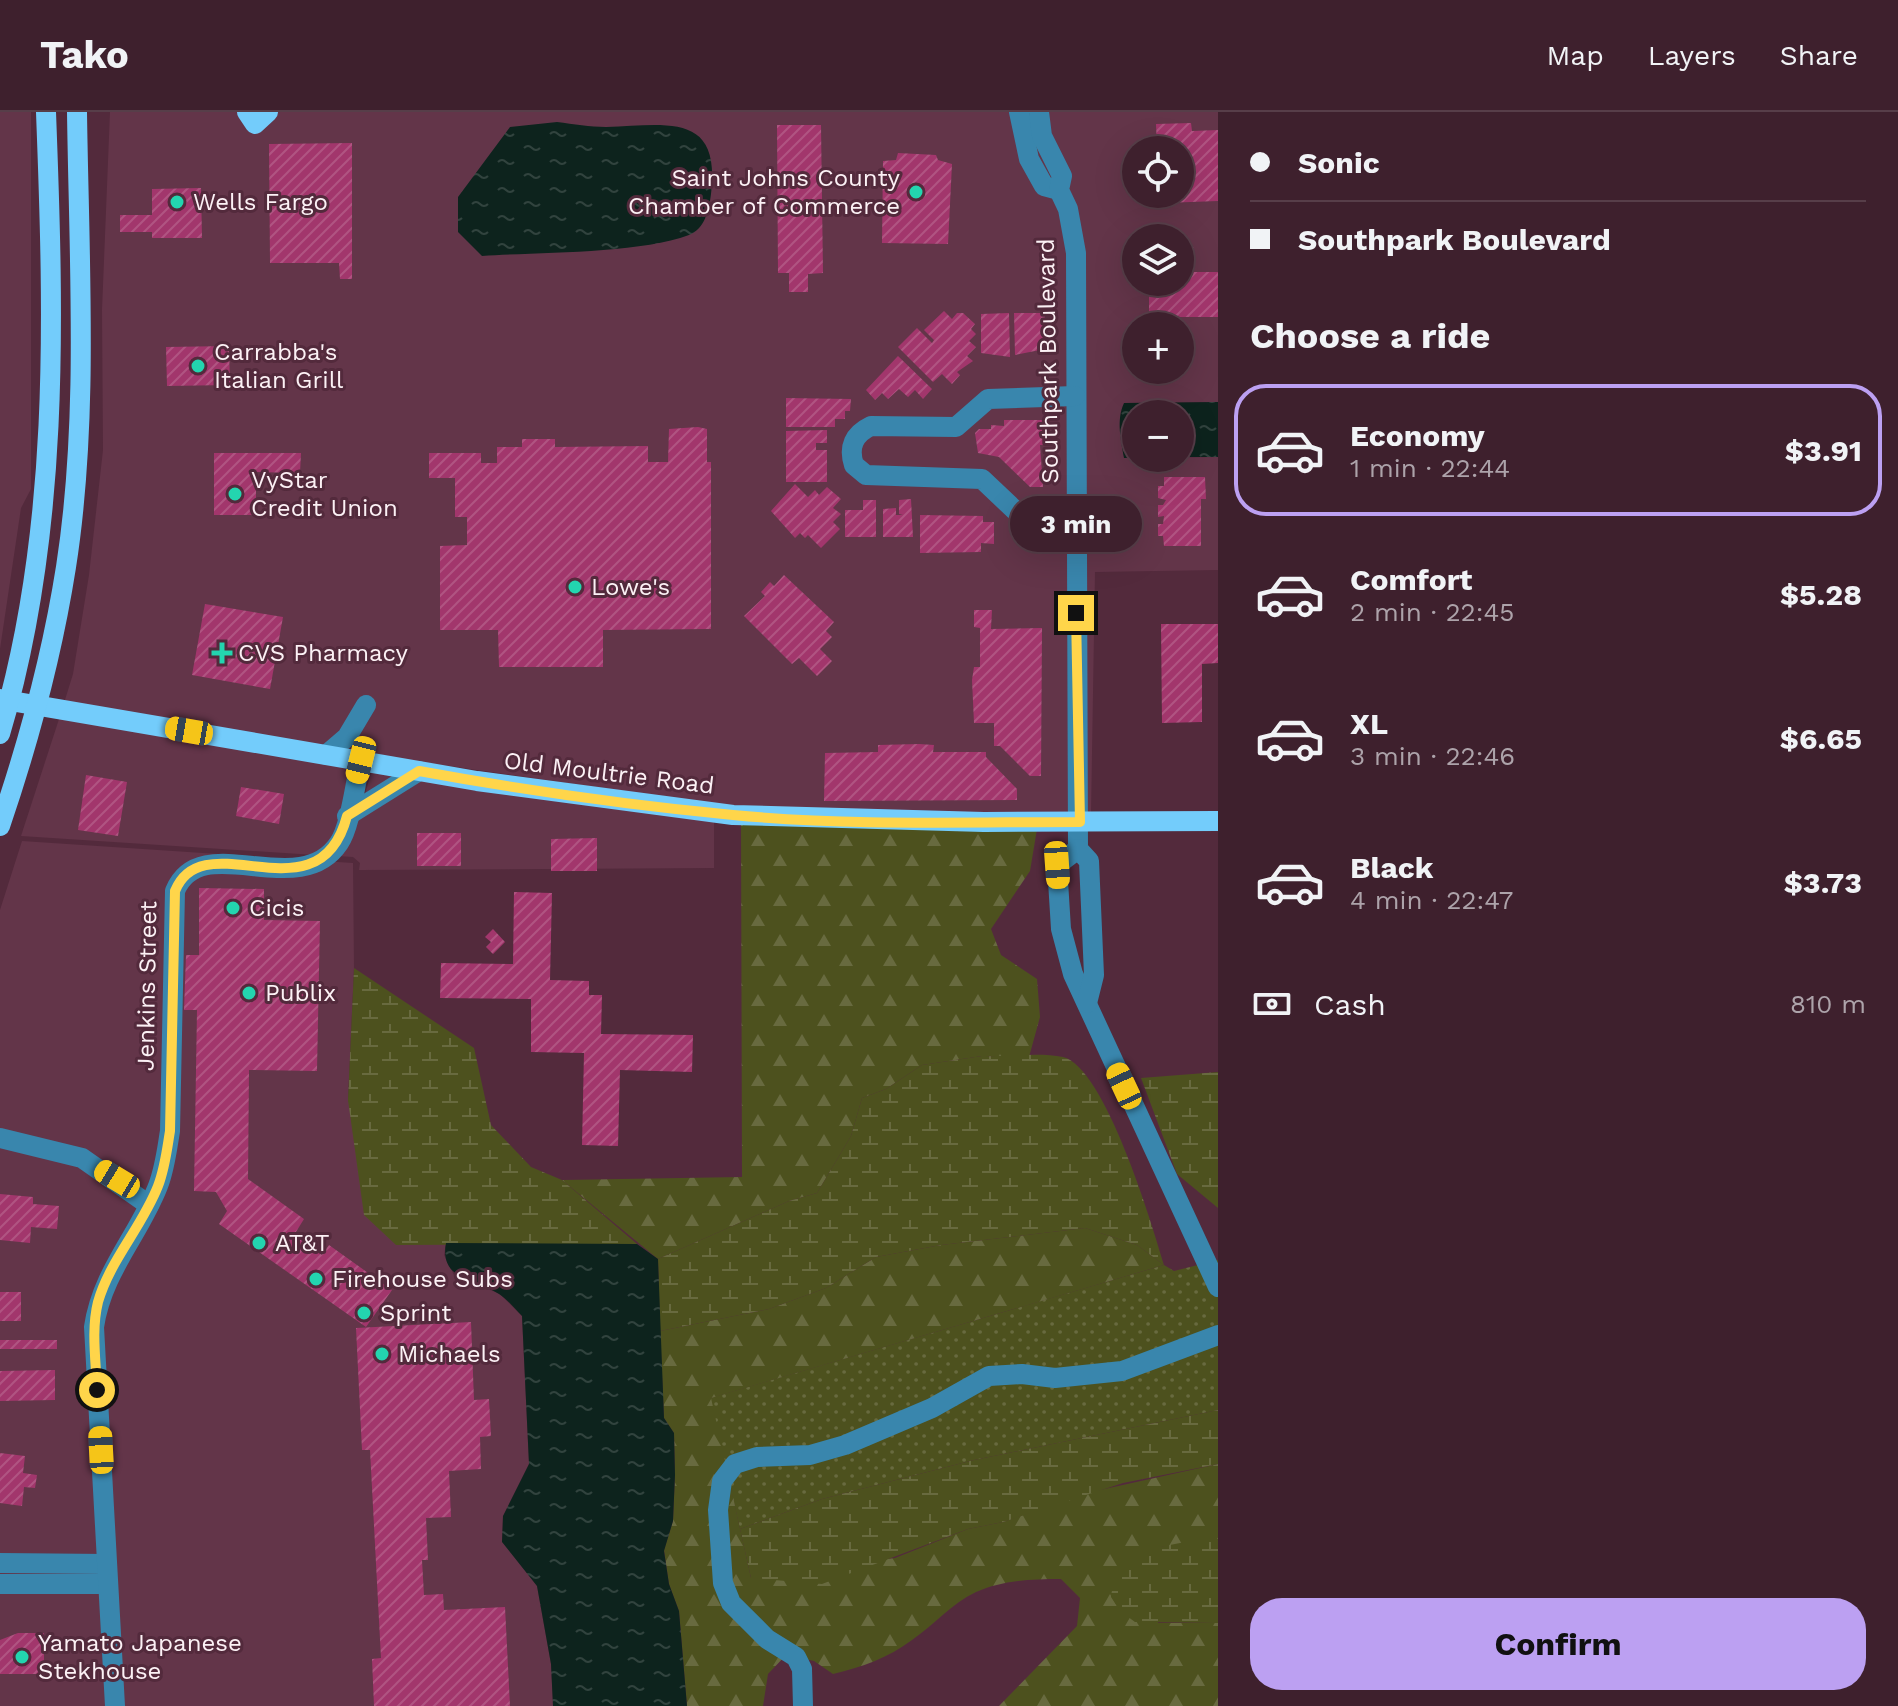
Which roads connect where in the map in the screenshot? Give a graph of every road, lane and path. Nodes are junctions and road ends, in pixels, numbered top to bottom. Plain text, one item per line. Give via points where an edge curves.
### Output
1 (77, 112) edge
2 (247, 112) edge
3 (268, 112) edge
4 (1019, 112) edge
5 (1039, 112) edge
6 (45, 114) edge
7 (1059, 190) junction
8 (49, 377) junction
9 (78, 377) junction
10 (1075, 396) junction
11 (1076, 524) junction
12 (5, 700) edge
13 (38, 705) junction
14 (366, 705) dead end
15 (0, 734) edge
16 (326, 755) junction
17 (361, 760) junction
18 (419, 771) junction
19 (347, 816) junction
20 (1218, 821) edge
21 (1080, 822) junction
22 (0, 826) edge
23 (1078, 849) junction
24 (1087, 1003) junction
25 (0, 1138) edge
26 (149, 1205) junction
27 (1218, 1287) edge
28 (1218, 1335) edge
29 (0, 1563) edge
30 (107, 1574) junction
31 (0, 1584) edge
32 (115, 1706) edge
33 (803, 1706) edge

1 - 9 main road
2 - 3 main road via 255,124
4 - 7 street, Southpark Boulevard via 1029,159 1044,186
5 - 7 street, Southpark Boulevard via 1042,136 1062,176
6 - 8 main road
7 - 10 street, Southpark Boulevard via 1076,253
8 - 9 main road
8 - 12 main road via 40,543
9 - 13 main road via 67,565
10 - 11 street, Southpark Boulevard
10 - 11 street via 988,399 956,427 871,426 854,440 852,457 866,475 982,479 1021,516
11 - 21 street, Southpark Boulevard
12 - 13 main road, Old Moultrie Road
12 - 15 main road
13 - 16 main road, Old Moultrie Road
13 - 22 main road
14 - 16 street via 347,737
16 - 17 main road, Old Moultrie Road
17 - 18 main road, Old Moultrie Road
17 - 19 street, Jenkins Street
18 - 19 street
18 - 21 main road, Old Moultrie Road via 733,815
19 - 26 street, Jenkins Street via 339,843 305,867 206,864 179,881 170,1131 166,1160
20 - 21 main road, Old Moultrie Road
21 - 23 street, Southpark Boulevard
23 - 24 street via 1089,861 1094,975
23 - 24 street via 1057,865 1061,929
24 - 27 street
25 - 26 street via 82,1158
26 - 30 street via 105,1281 94,1327
28 - 33 street via 1122,1371 1055,1378 989,1376 932,1408 845,1445 735,1464 722,1481 718,1510 723,1583 731,1603 767,1639 796,1657 802,1669
29 - 30 street
30 - 31 street
30 - 32 street

